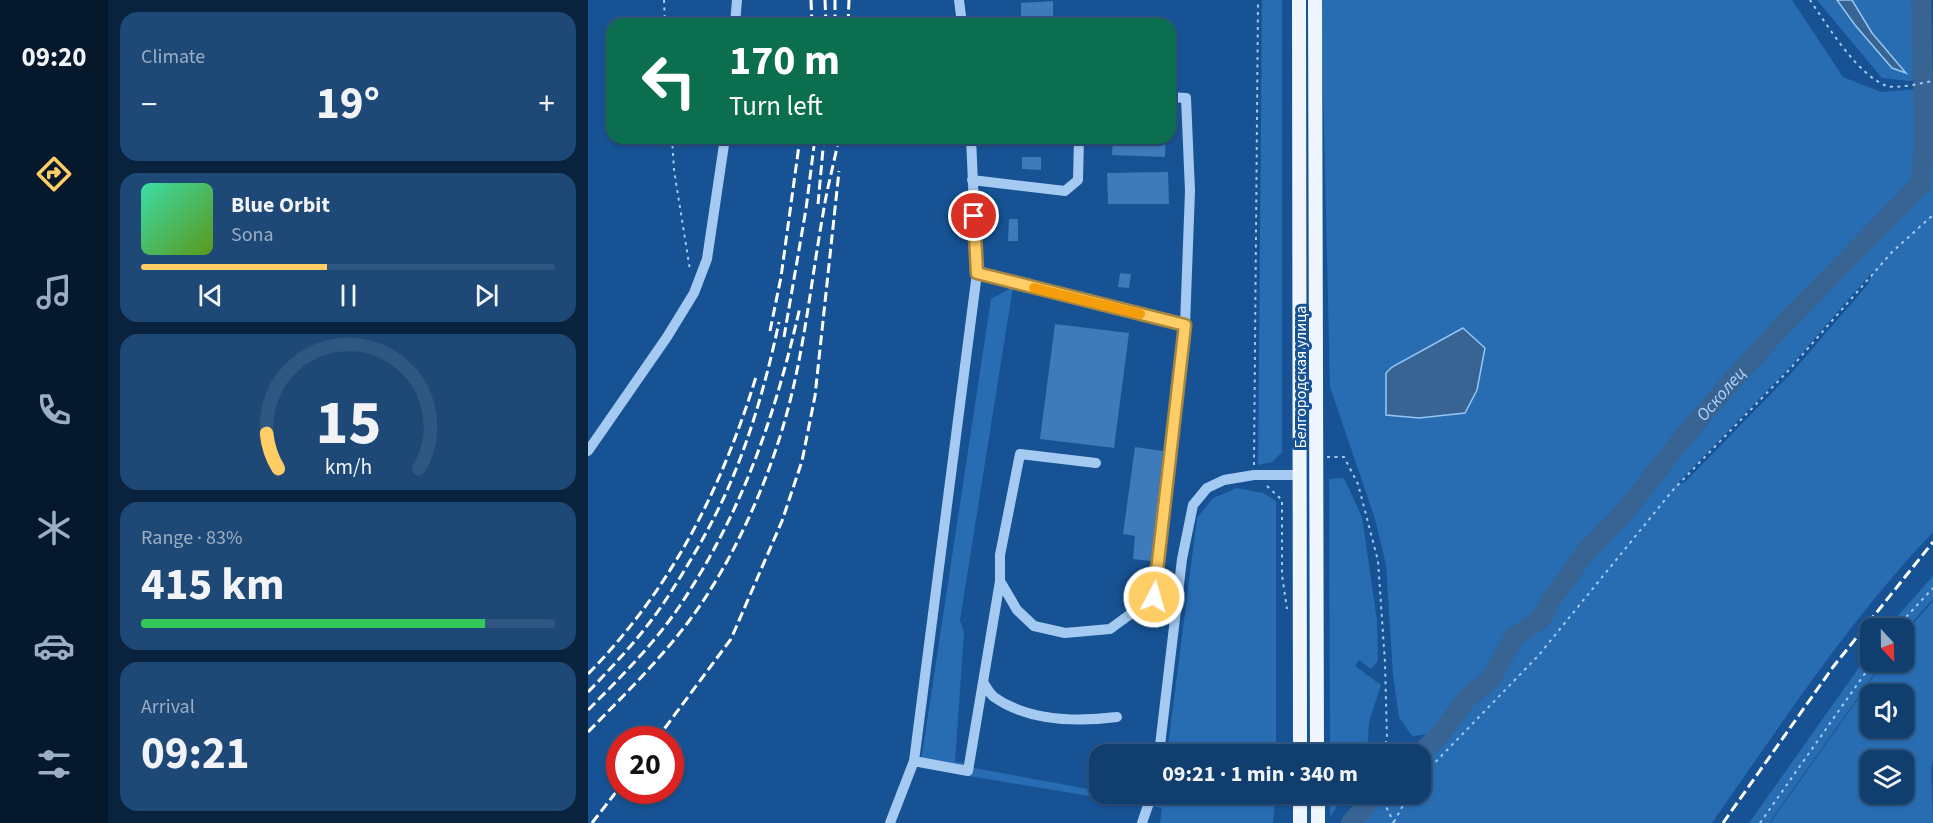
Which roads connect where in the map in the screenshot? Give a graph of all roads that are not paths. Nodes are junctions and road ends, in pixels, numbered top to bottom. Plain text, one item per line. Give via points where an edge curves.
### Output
1 (737, 0) edge
2 (959, 0) edge
3 (1299, 0) edge
4 (1315, 0) edge
5 (736, 18) edge
6 (961, 18) edge
7 (1176, 98) edge
8 (724, 144) edge
9 (970, 144) edge
10 (1079, 144) edge
11 (972, 180) junction
12 (977, 273) junction
13 (1185, 325) junction
14 (588, 452) edge
15 (1096, 463) dead end
16 (1299, 475) junction
17 (1317, 475) junction
18 (1000, 580) junction
19 (983, 682) junction
20 (1117, 717) dead end
21 (1160, 744) edge
22 (1300, 744) edge
23 (1317, 744) edge
24 (914, 761) junction
25 (1149, 804) edge
26 (1300, 804) edge
27 (1318, 804) edge
28 (890, 823) edge
29 (1142, 823) edge
30 (1300, 823) edge
31 (1318, 823) edge

1 - 5 lane
2 - 6 lane
3 - 16 main road, Белгородская улица
4 - 17 main road, Белгородская улица
7 - 13 lane via 1186,98 1190,191
8 - 14 lane via 707,259 694,293
9 - 11 lane
10 - 11 lane via 1078,180 1065,190
11 - 12 lane
12 - 13 lane
12 - 24 lane
13 - 18 lane via 1154,597 1110,630 1065,633 1034,626 1017,610
15 - 18 lane via 1020,454 1000,555
16 - 17 main road
16 - 21 lane via 1224,480 1207,488 1193,505 1182,558
16 - 22 main road, Белгородская улица
17 - 23 main road, Белгородская улица
18 - 19 lane
19 - 20 lane via 993,696 1030,714 1065,720
19 - 24 lane via 968,771
24 - 28 lane
25 - 29 lane
26 - 30 main road
27 - 31 main road

